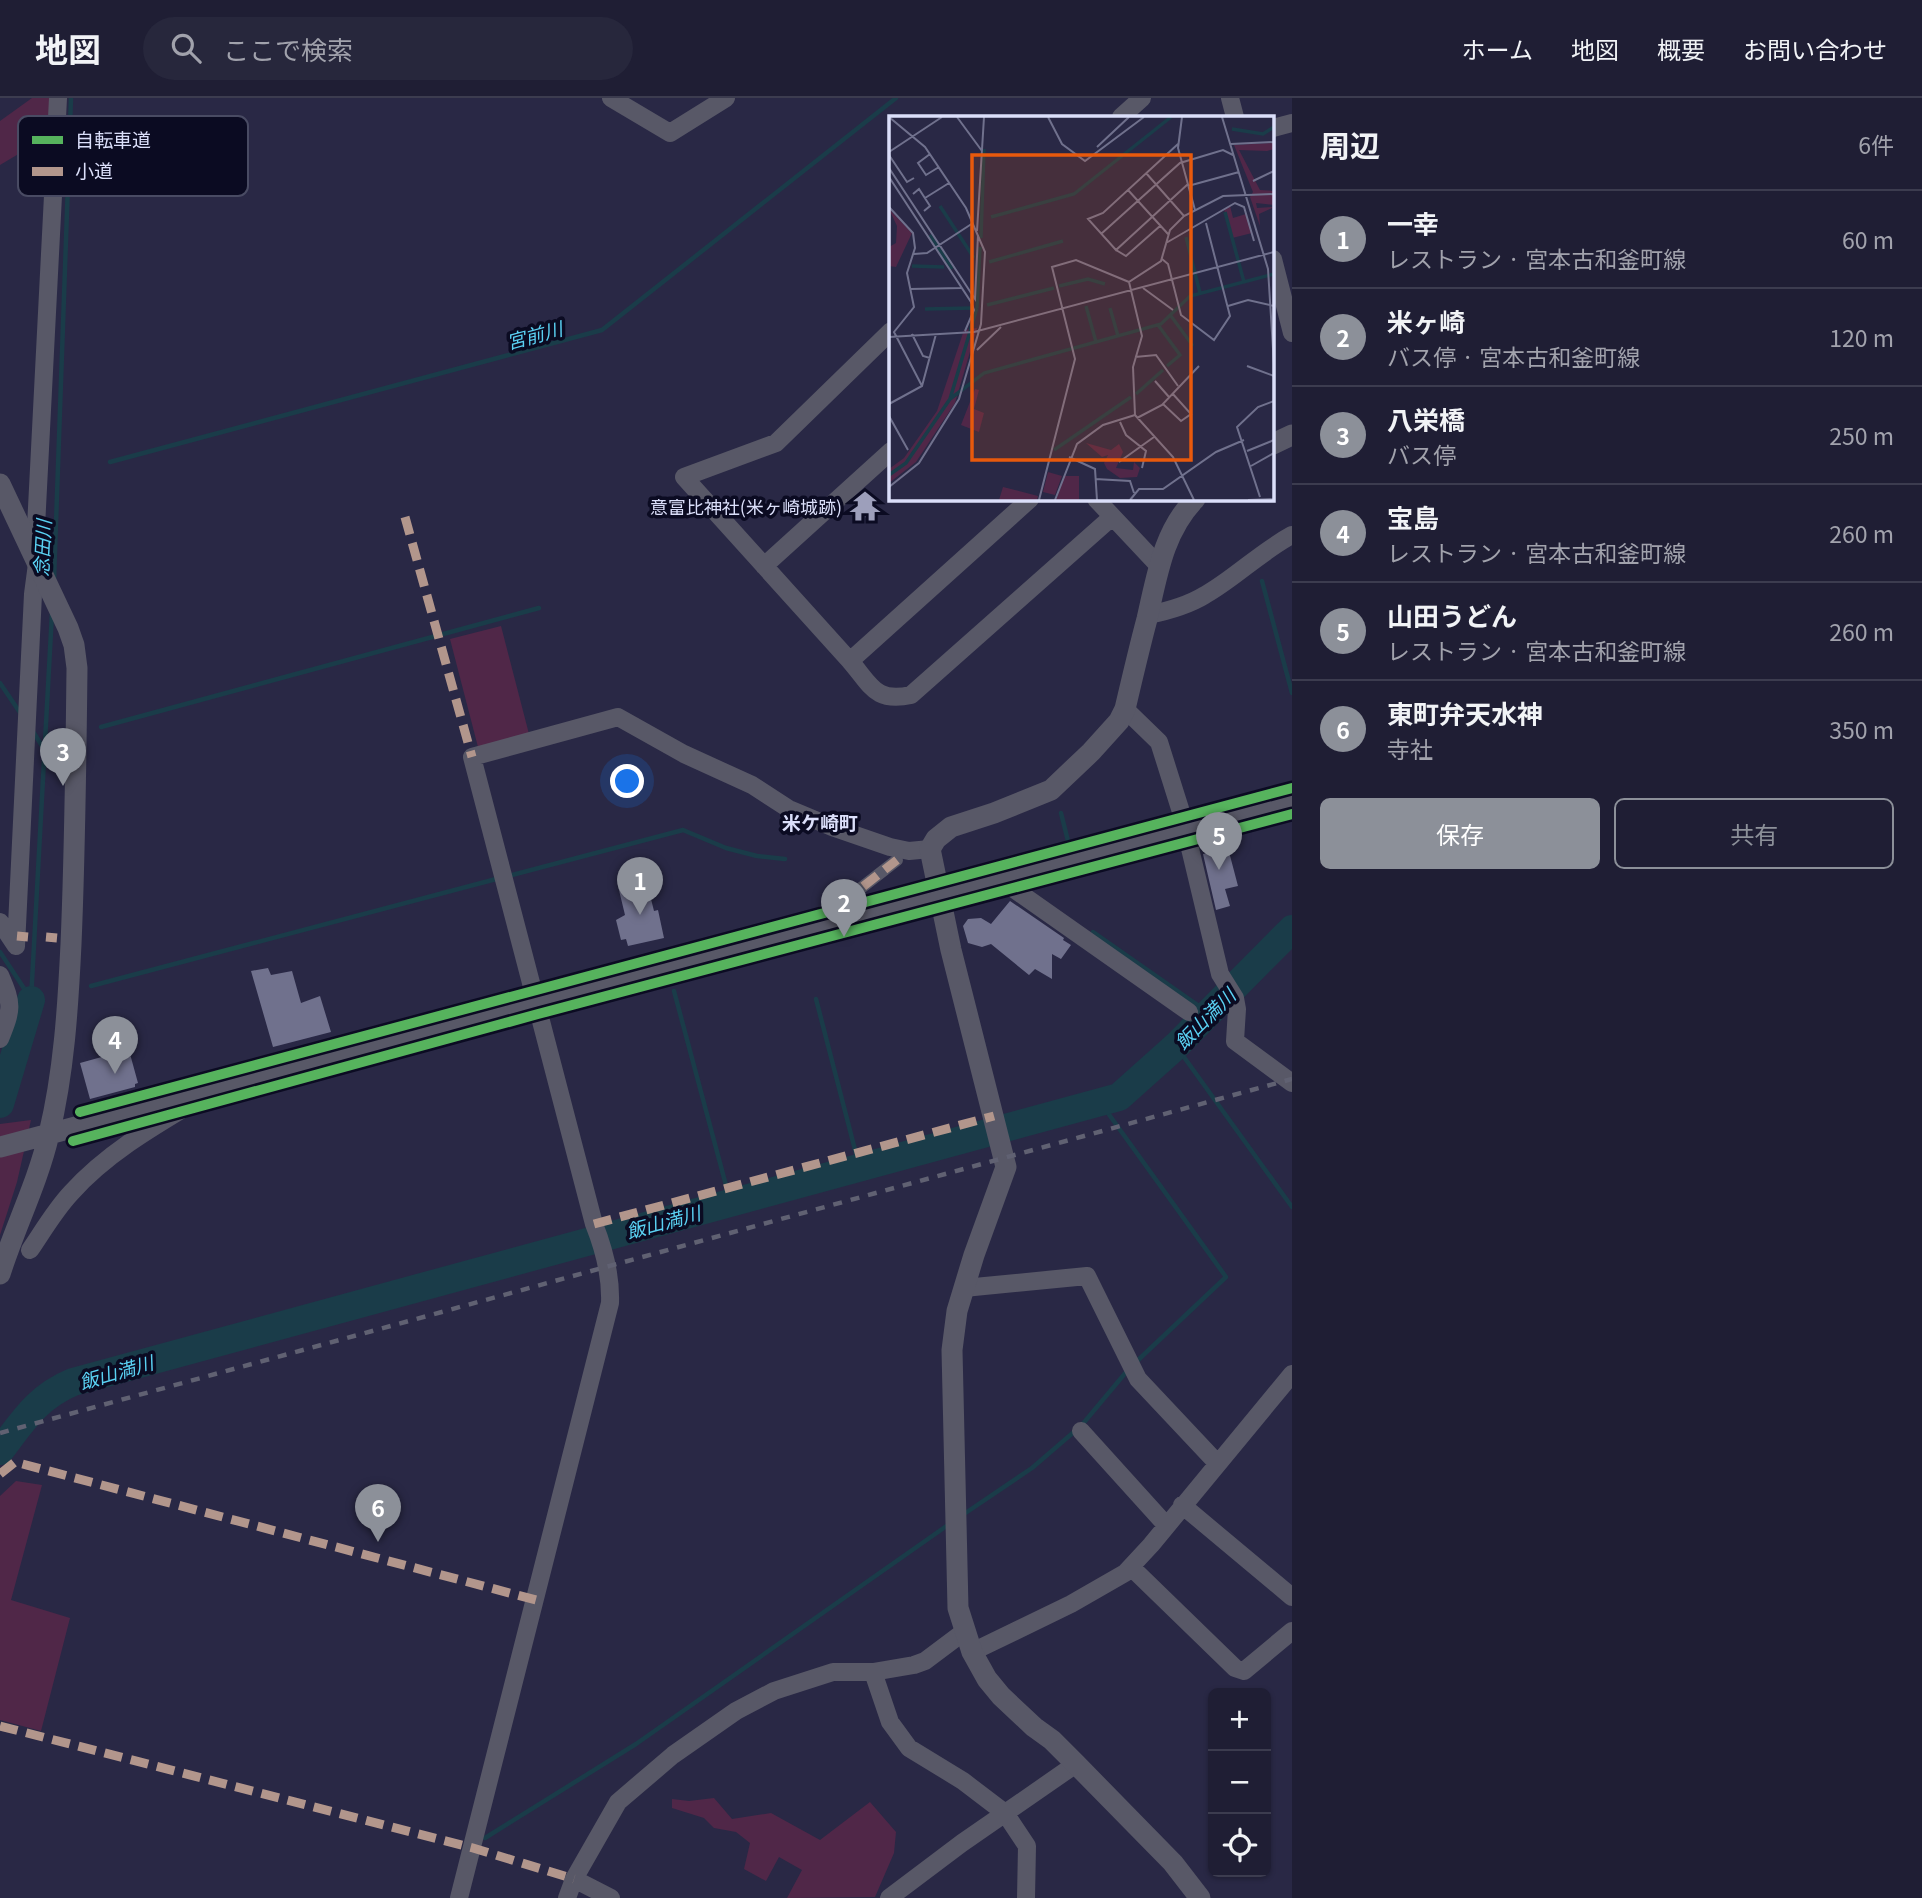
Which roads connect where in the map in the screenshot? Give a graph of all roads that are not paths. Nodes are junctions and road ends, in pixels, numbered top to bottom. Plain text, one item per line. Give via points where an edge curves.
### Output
1 (58, 98) edge
2 (611, 98) edge
3 (726, 98) edge
4 (1142, 98) edge
5 (1230, 98) edge
6 (57, 116) edge
7 (1122, 116) edge
8 (1236, 116) edge
9 (1292, 122) edge
10 (1274, 128) edge
11 (53, 196) edge
12 (1278, 272) edge
13 (1292, 332) edge
14 (889, 333) edge
15 (1292, 435) edge
16 (1274, 444) edge
17 (889, 453) edge
18 (2, 494) edge
19 (1029, 500) edge
20 (1097, 500) edge
21 (1194, 500) edge
22 (1112, 517) junction
23 (1292, 535) edge
24 (36, 562) junction
25 (764, 566) junction
26 (1159, 566) junction
27 (1148, 615) junction
28 (850, 661) junction
29 (1125, 709) junction
30 (1292, 803) edge
31 (1185, 831) junction
32 (912, 853) junction
33 (1001, 880) junction
34 (939, 897) junction
35 (838, 906) joint
36 (0, 922) edge
37 (786, 937) junction
38 (0, 975) edge
39 (535, 1003) junction
40 (1189, 1012) dead end
41 (0, 1039) edge
42 (1292, 1083) edge
43 (212, 1092) junction
44 (49, 1134) junction
45 (0, 1147) edge
46 (30, 1250) dead end
47 (0, 1274) edge
48 (964, 1288) junction
49 (1292, 1374) edge
50 (1081, 1431) dead end
51 (1217, 1463) junction
52 (1182, 1505) junction
53 (1166, 1525) junction
54 (1130, 1567) junction
55 (1292, 1597) edge
56 (1292, 1630) edge
57 (965, 1631) junction
58 (972, 1652) junction
59 (873, 1672) junction
60 (1076, 1763) junction
61 (1005, 1814) junction
62 (574, 1879) junction
63 (459, 1898) edge
64 (567, 1898) edge
65 (611, 1898) edge
66 (889, 1898) edge
67 (1026, 1898) edge
68 (1200, 1898) edge

1 - 6 street
2 - 3 street via 670,133
4 - 7 street
5 - 8 street
9 - 10 street
11 - 24 street
12 - 13 street
14 - 25 street via 776,443 684,477
15 - 16 street
17 - 25 street
18 - 24 street
19 - 28 street
20 - 22 street
21 - 26 street via 1168,539
22 - 26 street
22 - 28 street via 911,695 880,695
23 - 27 street via 1208,594
24 - 36 street via 16,946
24 - 44 street via 74,645 77,668 69,988
25 - 28 street
26 - 27 street
27 - 29 street
29 - 31 street via 1159,742
29 - 32 street via 1091,752 1051,790 951,827
30 - 31 street
31 - 33 street
31 - 42 street via 1220,974 1236,998 1235,1041
32 - 34 street
32 - 35 street
32 - 39 street via 865,840 789,809 752,785 618,717 472,757
33 - 34 street
33 - 40 street
34 - 37 street
34 - 48 street via 1006,1158 1005,1176
35 - 37 street
37 - 39 street
38 - 41 street via 11,1012
39 - 43 street
39 - 63 street via 603,1249 610,1303
43 - 44 street
43 - 46 street via 117,1151 71,1193
44 - 45 street
44 - 47 street
48 - 51 street via 1087,1276 1138,1379
48 - 57 street via 952,1350 952,1385 958,1608
49 - 51 street
50 - 53 street
51 - 52 street
52 - 53 street
52 - 55 street
53 - 54 street
54 - 56 street via 1235,1668 1244,1671
54 - 58 street via 1071,1604
57 - 58 street
57 - 59 street via 925,1661
58 - 60 street via 1001,1696
59 - 61 street via 890,1722 909,1748
59 - 62 street via 833,1672 774,1691 736,1711 673,1755 618,1802
60 - 61 street
60 - 68 street via 1173,1863
61 - 66 street
61 - 67 street via 1027,1846
62 - 64 street
62 - 65 street

